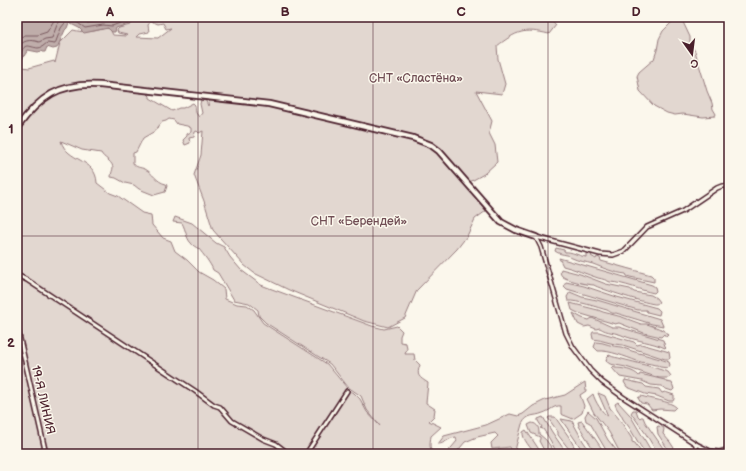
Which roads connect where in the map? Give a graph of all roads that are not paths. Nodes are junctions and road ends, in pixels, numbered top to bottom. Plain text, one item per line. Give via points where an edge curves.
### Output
1 (17, 128) edge
2 (729, 186) edge
3 (536, 237) junction
4 (17, 275) edge
5 (17, 326) edge
6 (347, 391) dead end
7 (696, 444) junction
8 (729, 449) edge
9 (46, 454) edge
10 (289, 454) edge
11 (306, 454) edge
12 (694, 454) edge

1 - 3 street via 28,112 42,99 76,85 100,85 270,104 413,138 431,145 501,222
2 - 3 street via 717,188 683,211 647,227 619,254 600,254
3 - 7 street via 566,333 581,359 602,382
4 - 10 street via 220,407 232,422 276,444
5 - 9 street, 19-Я ЛИНИЯ
6 - 11 street
7 - 8 street via 710,451
7 - 12 street

